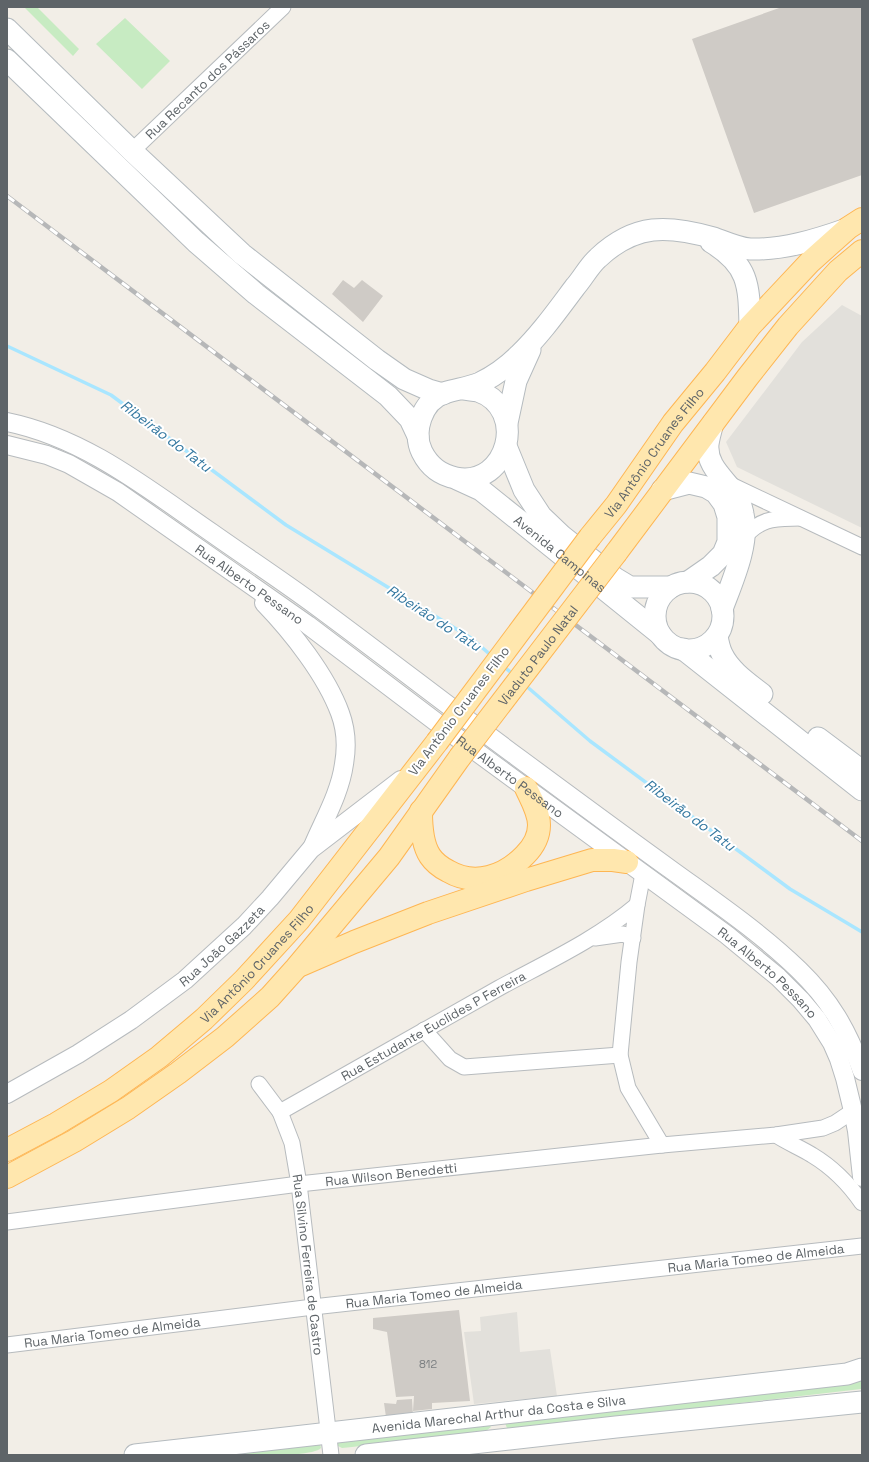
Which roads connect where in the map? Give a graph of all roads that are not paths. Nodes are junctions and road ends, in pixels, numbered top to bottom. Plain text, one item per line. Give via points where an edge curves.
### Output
1 (283, 7) edge
2 (7, 29) edge
3 (7, 60) edge
4 (132, 151) junction
5 (855, 224) edge
6 (695, 233) junction
7 (862, 251) edge
8 (750, 326) junction
9 (536, 338) junction
10 (453, 391) junction
11 (7, 422) edge
12 (507, 423) junction
13 (713, 423) junction
14 (418, 436) junction
15 (7, 445) edge
16 (506, 446) junction
17 (457, 479) junction
18 (726, 482) junction
19 (662, 490) junction
20 (803, 518) junction
21 (744, 537) junction
22 (862, 546) edge
23 (239, 577) junction
24 (680, 585) junction
25 (722, 609) junction
26 (660, 634) junction
27 (717, 636) junction
28 (683, 649) junction
29 (833, 760) junction
30 (414, 770) junction
31 (862, 771) edge
32 (526, 788) junction
33 (862, 790) edge
34 (422, 811) junction
35 (311, 849) junction
36 (635, 868) junction
37 (637, 905) junction
38 (633, 938) junction
39 (588, 939) junction
40 (296, 968) junction
41 (424, 1030) junction
42 (620, 1055) junction
43 (862, 1071) edge
44 (259, 1084) dead end
45 (7, 1094) edge
46 (854, 1111) junction
47 (280, 1112) junction
48 (776, 1135) junction
49 (662, 1145) junction
50 (7, 1150) edge
51 (7, 1177) edge
52 (862, 1177) edge
53 (299, 1184) junction
54 (862, 1203) edge
55 (7, 1222) edge
56 (862, 1246) edge
57 (313, 1307) junction
58 (7, 1345) edge
59 (862, 1369) edge
60 (862, 1377) edge
61 (862, 1396) edge
62 (862, 1402) edge
63 (328, 1433) junction
64 (135, 1455) edge
65 (331, 1455) edge
66 (366, 1455) edge

1 - 4 street, Rua Recanto dos Pássaros
2 - 4 main road
3 - 14 main road via 196,242 256,294 397,404 410,419
4 - 10 main road via 242,254 377,360 404,379 429,390
5 - 6 main road via 816,240 779,247 748,249
5 - 8 main road, Via Antônio Cruanes Filho via 810,262
6 - 8 main road via 724,250 738,264 746,279
6 - 9 main road via 669,228 643,231 620,241 597,259
7 - 13 main road via 838,271 788,326
8 - 30 main road, Via Antônio Cruanes Filho, bridge via 673,423 616,505
9 - 10 main road via 512,362 480,382
9 - 12 main road via 516,380
10 - 12 main road via 478,391 491,399
10 - 14 main road via 432,401 424,411 419,423
11 - 43 street, Rua Alberto Pessano via 69,441 174,507 314,605 734,915 799,970 830,1006 848,1035
12 - 16 main road
13 - 18 main road via 708,445 710,461
13 - 19 main road
14 - 17 main road via 420,449 434,469
15 - 23 street, Rua Alberto Pessano via 47,455 92,476
16 - 17 main road via 499,460 488,472 473,478
16 - 24 main road, Avenida Campinas via 524,490 541,516 562,536 630,587
17 - 26 main road, Avenida Campinas via 481,490
18 - 20 street
18 - 21 main road via 737,495 744,514
19 - 24 main road via 689,483 706,486 716,493 724,504 728,517 728,542 723,554 711,566
19 - 34 main road, Viaduto Paulo Natal, bridge
20 - 21 street via 762,522
20 - 22 street
21 - 25 main road via 740,560
23 - 32 street, Rua Alberto Pessano via 308,625
23 - 35 street via 294,637 330,692 340,713 346,746 341,780
24 - 25 main road via 700,584 710,589 718,598
24 - 26 main road via 662,596 656,608 656,622
25 - 27 main road via 723,617
26 - 28 main road via 671,645
27 - 28 main road via 702,648
27 - 29 main road via 722,653 741,677
28 - 29 main road
29 - 31 main road
29 - 33 main road
30 - 35 street, Rua João Gazzeta
30 - 50 main road, Via Antônio Cruanes Filho via 299,920 204,1019 159,1057 111,1091
32 - 34 main road via 538,815 535,842 518,863 504,872 487,878 464,878 453,874 430,856 424,838
32 - 36 street, Rua Alberto Pessano
34 - 40 main road via 389,857
35 - 45 street, Rua João Gazzeta via 244,926 185,980 131,1020 78,1054
36 - 37 street
36 - 40 main road via 613,860 592,860 428,913
36 - 46 street, Rua Alberto Pessano via 749,952 801,1000 832,1043
37 - 38 street
37 - 39 street, Rua Estudante Euclides P Ferreira
38 - 39 street, Rua Estudante Euclides P Ferreira via 623,934
38 - 42 street
39 - 41 street, Rua Estudante Euclides P Ferreira
40 - 51 main road via 270,997 225,1037 178,1073 74,1141
41 - 42 street via 450,1059 464,1067
41 - 47 street, Rua Estudante Euclides P Ferreira
42 - 49 street via 628,1088
44 - 47 street, Rua Silvino Ferreira de Castro
46 - 48 street, Rua Wilson Benedetti via 823,1128
46 - 52 street, Rua Alberto Pessano
47 - 53 street, Rua Silvino Ferreira de Castro via 292,1143
48 - 49 street, Rua Wilson Benedetti
48 - 54 street via 824,1163 847,1184
49 - 53 street, Rua Wilson Benedetti
53 - 55 street, Rua Wilson Benedetti
53 - 57 street, Rua Silvino Ferreira de Castro
56 - 57 street, Rua Maria Tomeo de Almeida
57 - 58 street, Rua Maria Tomeo de Almeida
57 - 63 street, Rua Silvino Ferreira de Castro
59 - 63 main road, Avenida Marechal Arthur da Costa e Silva via 847,1374
60 - 61 main road
62 - 66 main road, Avenida Marechal Arthur da Costa e Silva
63 - 64 main road, Avenida Marechal Arthur da Costa e Silva
63 - 65 street, Rua Silvino Ferreira de Castro

